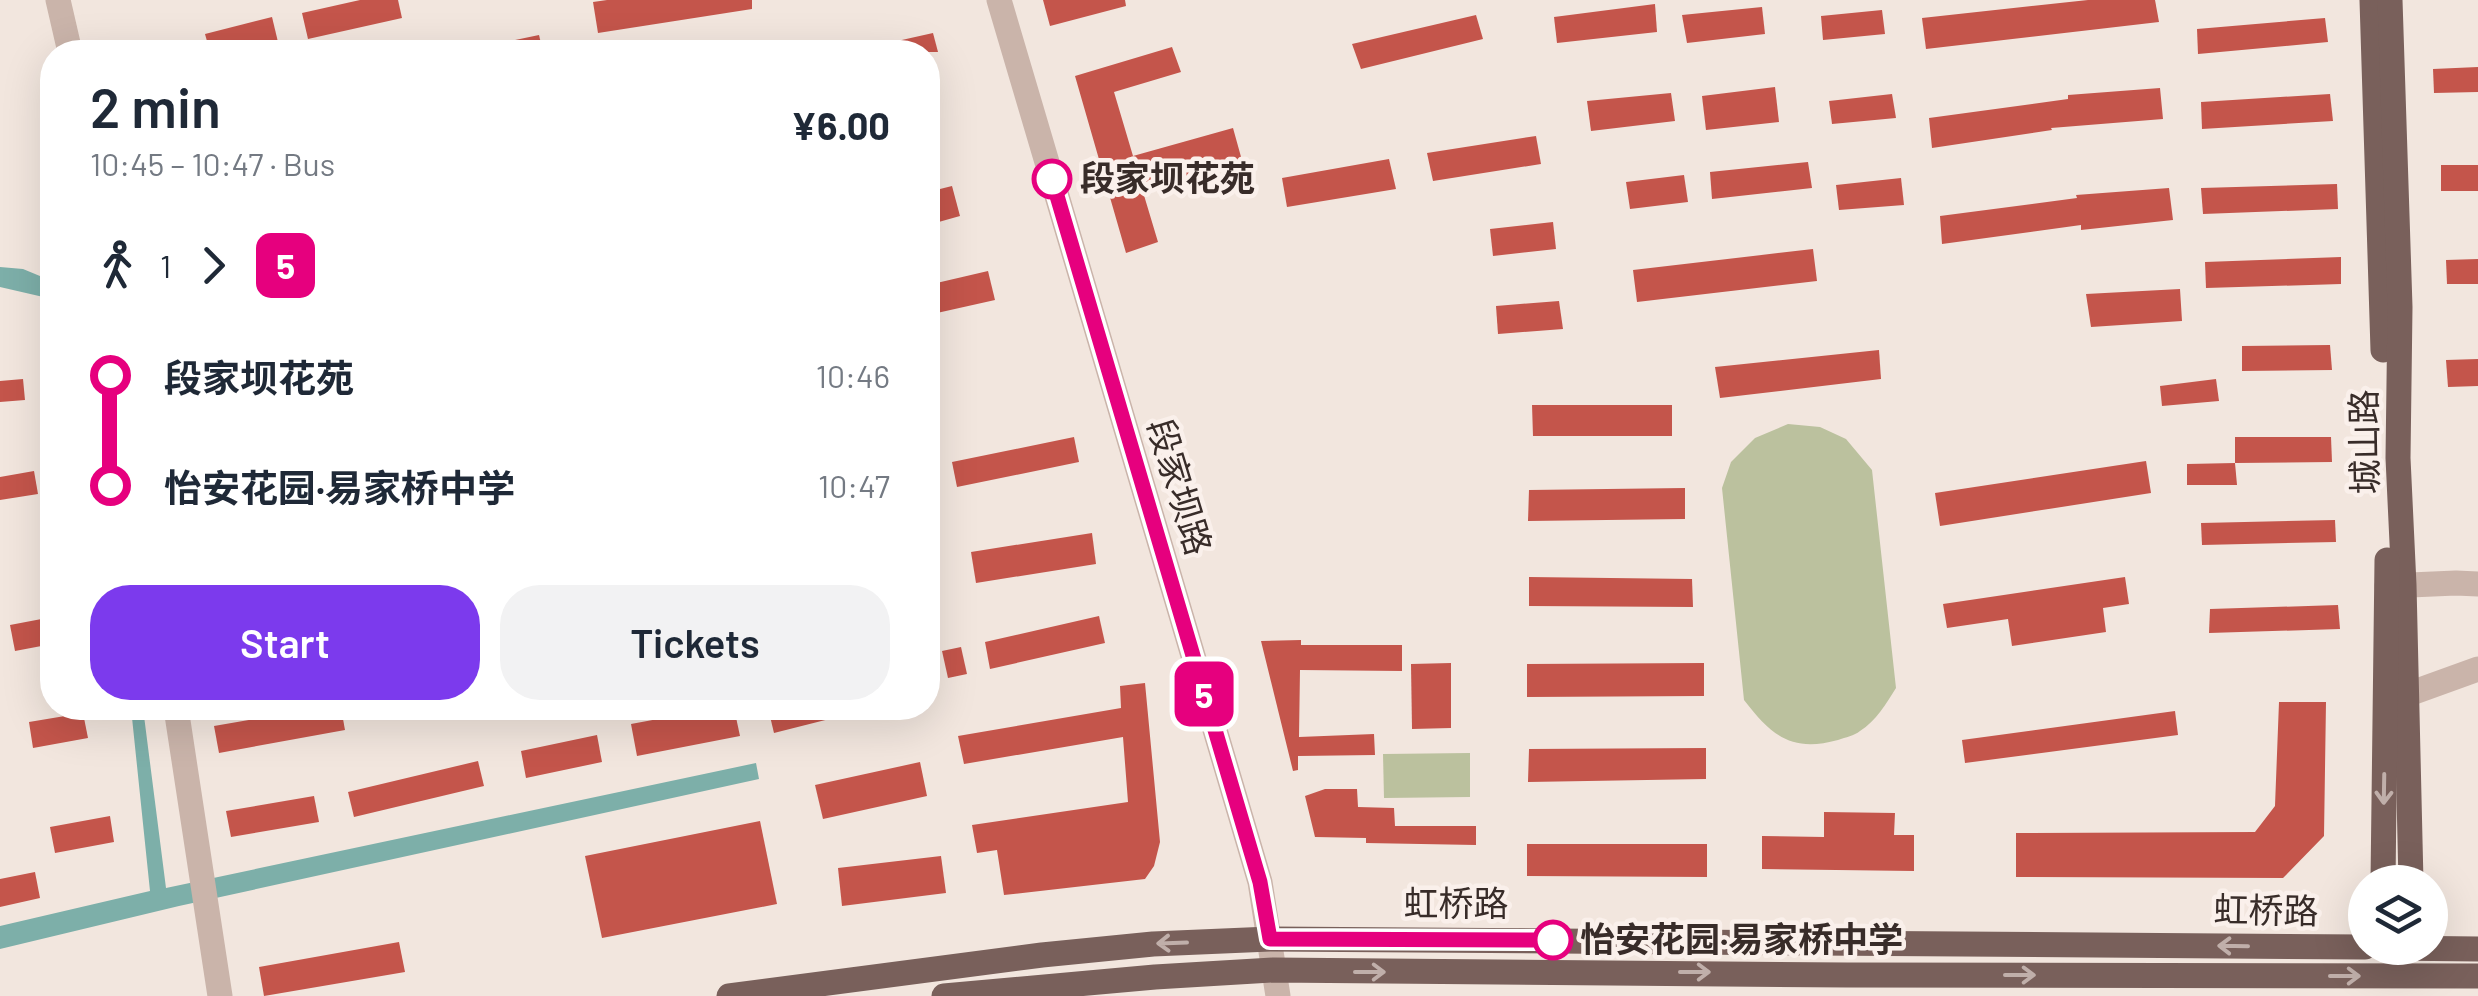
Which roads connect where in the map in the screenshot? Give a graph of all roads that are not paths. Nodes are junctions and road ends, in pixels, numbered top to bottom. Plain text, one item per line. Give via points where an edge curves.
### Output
1 (58, 0) edge
2 (999, 0) edge
3 (2372, 0) edge
4 (2390, 0) edge
5 (67, 40) edge
6 (2478, 584) edge
7 (2396, 585) junction
8 (2478, 669) edge
9 (2396, 695) junction
10 (178, 720) edge
11 (2384, 865) edge
12 (2409, 865) edge
13 (1270, 939) junction
14 (2348, 947) edge
15 (2448, 949) edge
16 (2478, 949) edge
17 (1273, 970) junction
18 (2478, 976) edge
19 (2386, 986) edge
20 (2414, 986) edge
21 (220, 996) edge
22 (730, 996) edge
23 (944, 996) edge
24 (1278, 996) edge

1 - 5 street
2 - 13 street, 段家坝路 via 1260,882
3 - 7 main road, 城山路
4 - 7 main road, 城山路 via 2400,307
6 - 7 street
7 - 9 main road, 城山路
8 - 9 street
9 -> 11 main road, 城山路
9 - 12 main road, 城山路
10 - 21 street
14 -> 13 main road, 虹桥路
13 - 17 street, 段家坝路
13 -> 22 main road, 虹桥路 via 1079,951
15 - 16 main road
17 -> 19 main road, 虹桥路
17 - 23 main road, 虹桥路
17 - 24 street, 段家坝路
18 - 20 main road, 虹桥路
19 - 20 main road, 虹桥路

